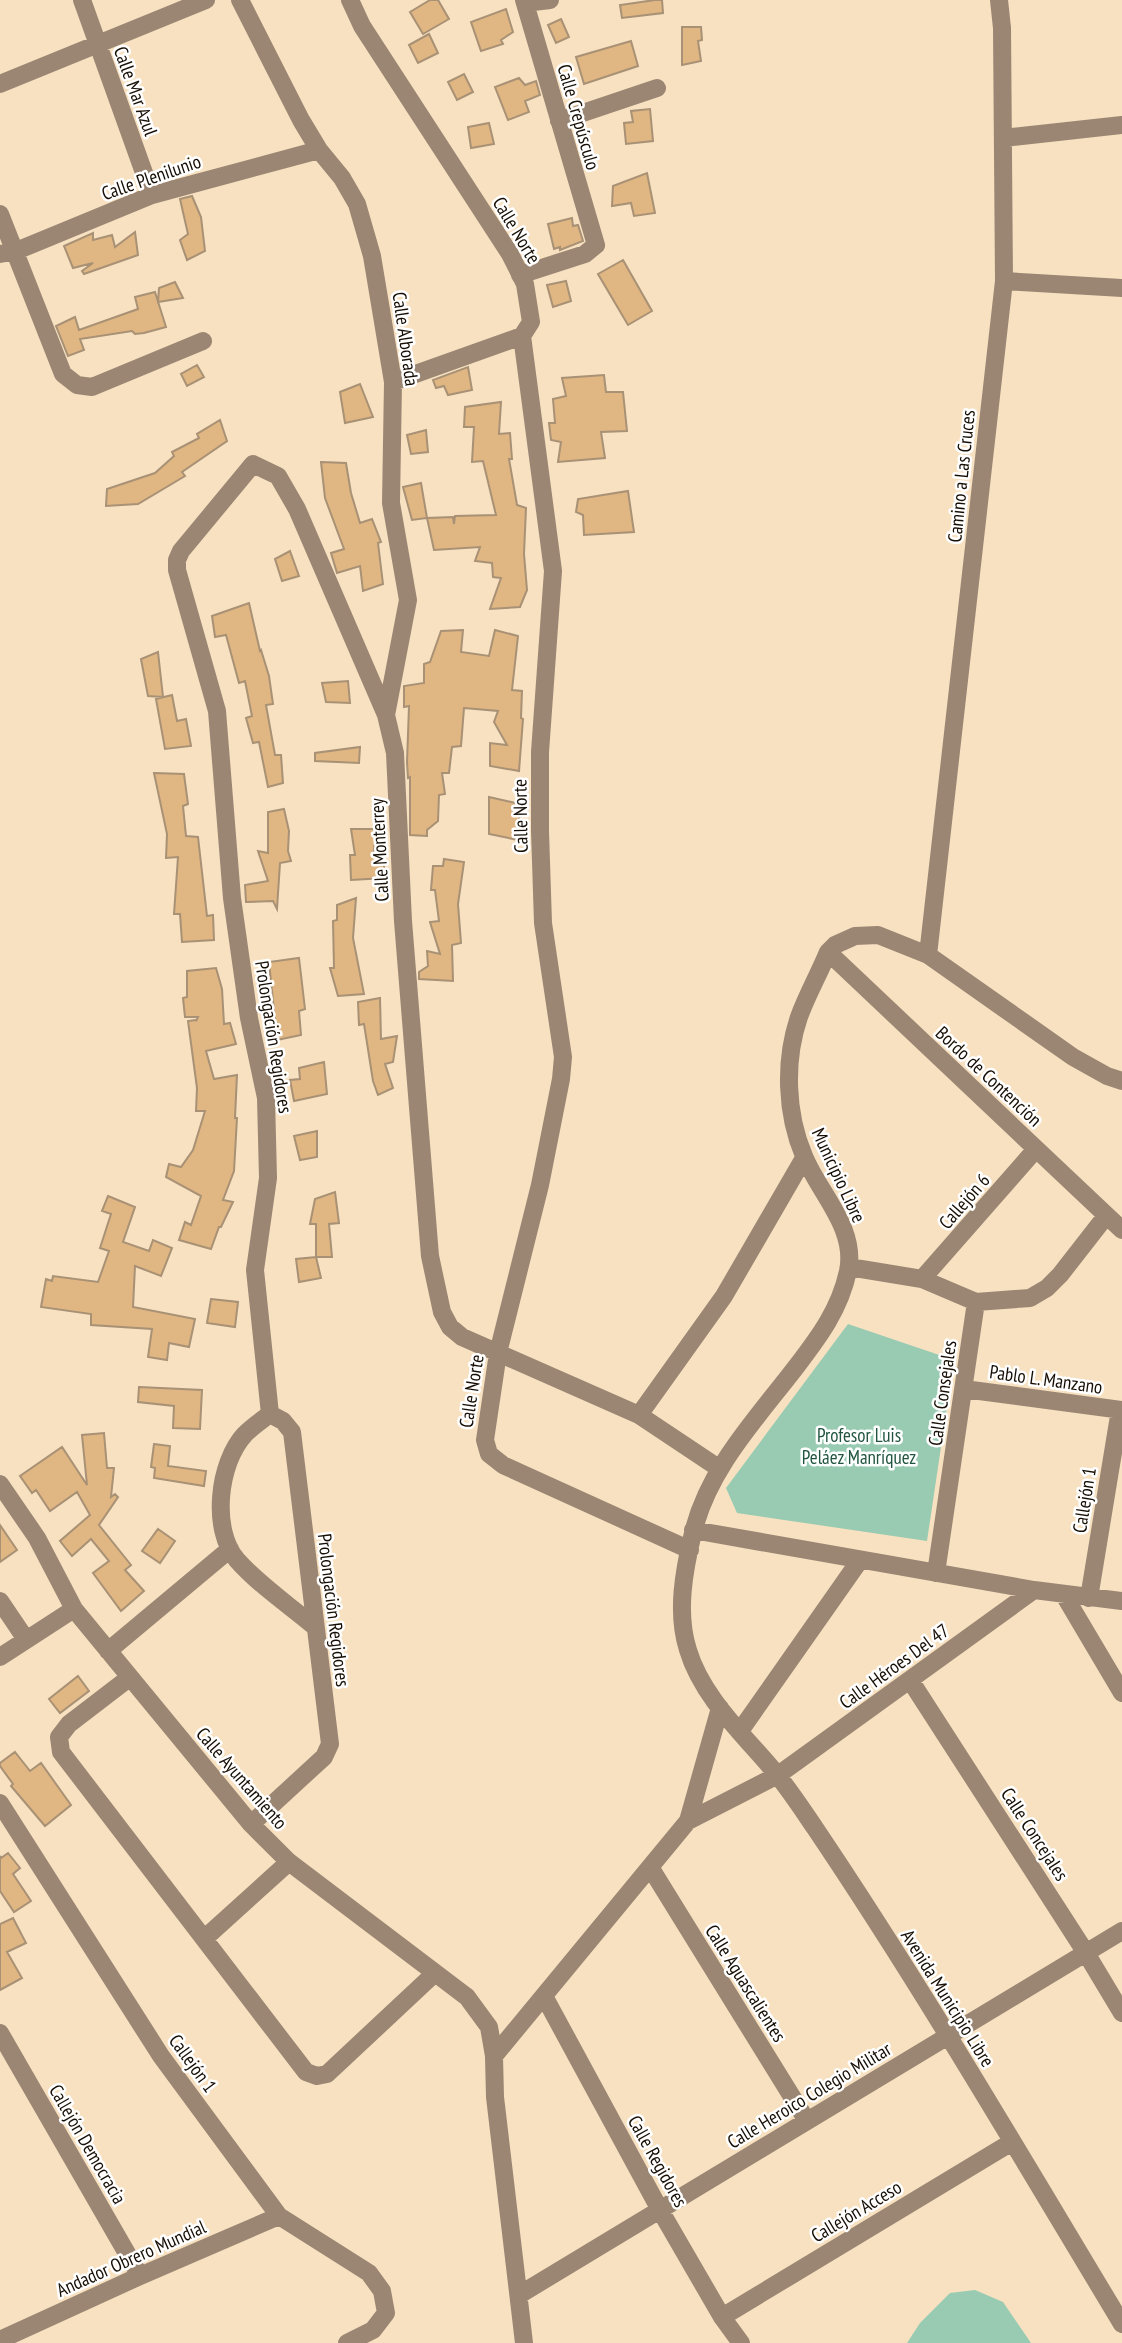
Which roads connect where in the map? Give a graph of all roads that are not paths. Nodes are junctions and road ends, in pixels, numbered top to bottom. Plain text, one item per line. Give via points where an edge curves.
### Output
1 (82, 0) edge
2 (206, 0) edge
3 (240, 0) edge
4 (350, 0) edge
5 (550, 0) edge
6 (999, 0) edge
7 (524, 2) edge
8 (96, 44) junction
9 (0, 83) edge
10 (657, 88) dead end
11 (559, 121) junction
12 (1122, 125) edge
13 (1003, 138) junction
14 (319, 150) junction
15 (152, 195) junction
16 (0, 214) edge
17 (8, 253) edge
18 (520, 275) junction
19 (1004, 281) junction
20 (1122, 288) edge
21 (522, 336) junction
22 (203, 341) dead end
23 (393, 382) junction
24 (181, 551) joint
25 (386, 715) junction
26 (828, 952) junction
27 (928, 955) junction
28 (1122, 1081) edge
29 (1036, 1149) junction
30 (804, 1158) junction
31 (1106, 1216) junction
32 (1122, 1230) edge
33 (849, 1267) junction
34 (922, 1279) junction
35 (976, 1302) junction
36 (498, 1353) junction
37 (964, 1389) junction
38 (1121, 1410) edge
39 (270, 1414) junction
40 (639, 1415) junction
41 (720, 1469) junction
42 (0, 1484) edge
43 (693, 1530) junction
44 (230, 1549) junction
45 (690, 1550) junction
46 (860, 1560) junction
47 (936, 1573) junction
48 (1034, 1590) junction
49 (1064, 1595) junction
50 (1089, 1598) junction
51 (0, 1601) edge
52 (1122, 1601) edge
53 (74, 1609) junction
54 (315, 1627) junction
55 (26, 1638) junction
56 (108, 1651) junction
57 (0, 1657) edge
58 (130, 1678) junction
59 (910, 1680) junction
60 (1122, 1693) edge
61 (720, 1708) junction
62 (740, 1731) junction
63 (778, 1775) junction
64 (0, 1803) edge
65 (688, 1821) junction
66 (251, 1824) junction
67 (289, 1862) junction
68 (650, 1867) junction
69 (1122, 1931) edge
70 (205, 1938) junction
71 (1086, 1953) junction
72 (435, 1973) junction
73 (544, 1996) junction
74 (1122, 2013) edge
75 (0, 2033) edge
76 (948, 2036) junction
77 (494, 2056) junction
78 (807, 2121) junction
79 (1012, 2141) junction
80 (660, 2210) junction
81 (279, 2216) junction
82 (140, 2276) junction
83 (519, 2295) junction
84 (722, 2317) junction
85 (1122, 2324) edge
86 (0, 2340) edge
87 (347, 2343) edge
88 (524, 2343) edge
89 (741, 2343) edge

1 - 8 street, Calle Mar Azul
2 - 8 street
3 - 14 street, Calle Alborada
4 - 18 street, Calle Norte
5 - 7 street
6 - 13 street, Camino a Las Cruces
7 - 11 street, Calle Crepúsculo
8 - 9 street
8 - 15 street, Calle Mar Azul
10 - 11 street
11 - 18 street, Calle Crepúsculo via 596,244 586,254
12 - 13 street
13 - 19 street, Camino a Las Cruces
14 - 15 street, Calle Plenilunio
14 - 23 street, Calle Alborada via 357,204 372,256
15 - 17 street, Calle Plenilunio
16 - 17 street
17 - 22 street via 63,374 77,385 92,387
18 - 21 street, Calle Norte via 531,322
19 - 20 street
19 - 27 street, Camino a Las Cruces
21 - 23 street
21 - 36 street, Calle Norte via 553,571 540,752 540,831 543,923 563,1057 540,1185
23 - 25 street, Calle Alborada via 391,503 408,600
24 - 25 street, Calle Monterrey via 253,464 278,476 297,509
24 - 39 street, Prolongación Regidores via 177,570 217,711 232,898 266,1098 268,1178 255,1270
25 - 36 street, Calle Monterrey via 394,753 430,1256 442,1312 450,1327
26 - 27 street via 855,936 878,935
26 - 29 street, Bordo de Contención
26 - 30 street, Municipio Libre via 798,1019 792,1056 792,1120
27 - 28 street via 1073,1057
29 - 31 street, Bordo de Contención
29 - 34 street, Callejón 6
30 - 33 street, Municipio Libre via 839,1219
30 - 40 street via 724,1296
31 - 32 street, Bordo de Contención
31 - 35 street via 1047,1289 1030,1298
33 - 34 street
33 - 41 street, Municipio Libre via 824,1332
34 - 35 street
35 - 37 street, Calle Consejales
36 - 40 street, Calle Monterrey
36 - 45 street, Calle Norte via 485,1440 489,1454 503,1465
37 - 38 street, Pablo L. Manzano
37 - 47 street, Calle Consejales
38 - 50 street, Callejón 1
39 - 44 street via 244,1435 230,1457 221,1486 223,1535
39 - 54 street, Prolongación Regidores via 292,1432
40 - 41 street, Calle Monterrey
41 - 43 street, Municipio Libre
42 - 53 street, Calle Ayuntamiento via 37,1538
43 - 45 street, Municipio Libre
43 - 46 street
44 - 54 street via 248,1571
44 - 56 street
45 - 61 street, Municipio Libre via 681,1620 688,1651
46 - 47 street
46 - 62 street
47 - 48 street
48 - 49 street
48 - 59 street, Calle Héroes Del 47
49 - 50 street
49 - 60 street
50 - 52 street
51 - 55 street
53 - 55 street
53 - 56 street, Calle Ayuntamiento
54 - 66 street, Prolongación Regidores via 330,1744 324,1757
55 - 57 street
56 - 58 street, Calle Ayuntamiento
58 - 66 street, Calle Ayuntamiento
58 - 70 street via 69,1724 59,1737 61,1752
59 - 63 street, Calle Héroes Del 47
59 - 71 street, Calle Concejales
61 - 62 street, Avenida Municipio Libre
61 - 65 street
62 - 63 street, Avenida Municipio Libre
63 - 65 street, Calle Héroes Del 47
63 - 76 street, Avenida Municipio Libre
64 - 81 street, Callejón 1 via 160,2056
65 - 68 street
66 - 67 street, Calle Ayuntamiento
67 - 70 street
67 - 72 street, Calle Ayuntamiento
68 - 73 street
68 - 78 street, Calle Aguascalientes
69 - 71 street, Calle Heroico Colegio Militar
70 - 72 street via 306,2072 317,2076 327,2074
71 - 74 street, Calle Concejales
71 - 76 street, Calle Heroico Colegio Militar
72 - 77 street, Calle Ayuntamiento via 467,1997 489,2027
73 - 77 street
73 - 80 street, Calle Regidores
75 - 82 street, Callejón Democracia
76 - 78 street, Calle Heroico Colegio Militar
76 - 79 street, Avenida Municipio Libre
77 - 83 street, Calle Ayuntamiento
78 - 80 street, Calle Heroico Colegio Militar
79 - 84 street, Callejón Acceso
79 - 85 street, Avenida Municipio Libre
80 - 83 street, Calle Heroico Colegio Militar
80 - 84 street, Calle Regidores
81 - 82 street, Andador Obrero Mundial
81 - 87 street, Callejón 1 via 369,2273 382,2291 386,2313 373,2330
82 - 86 street, Andador Obrero Mundial
83 - 88 street, Calle Ayuntamiento
84 - 89 street, Calle Regidores

